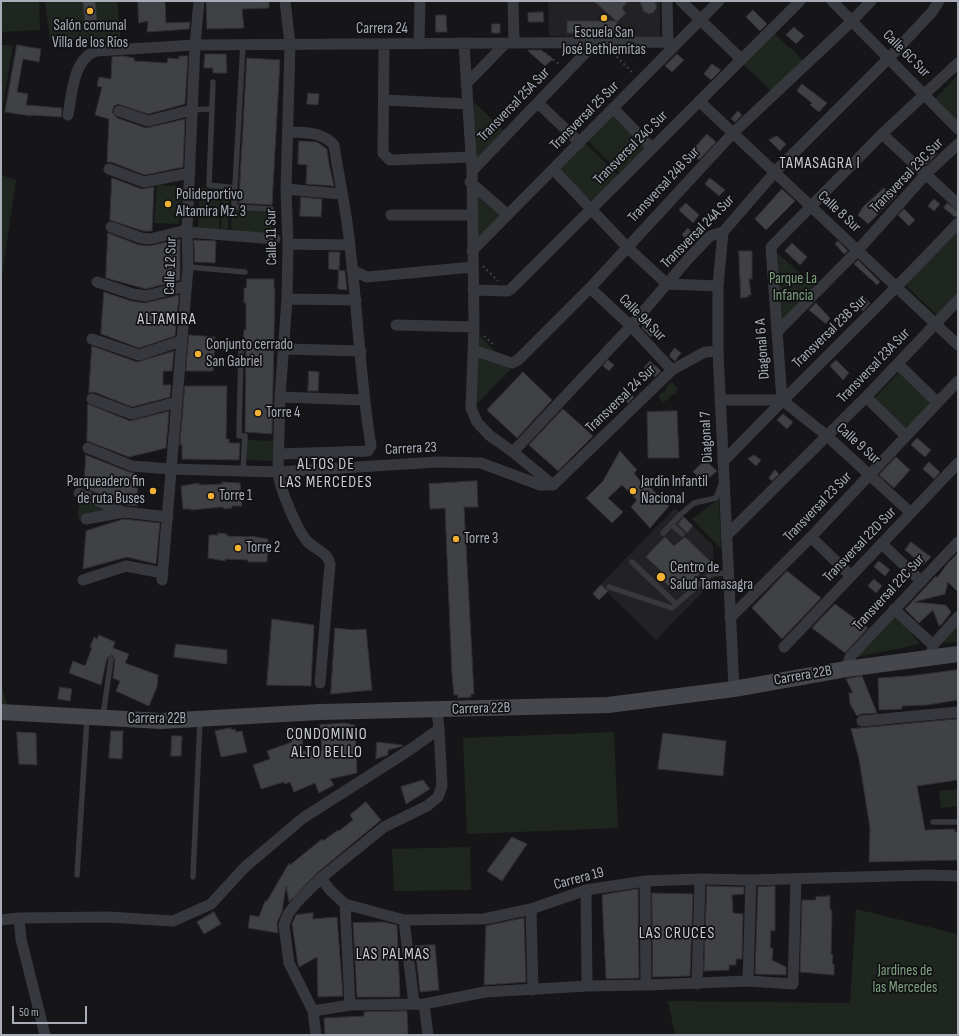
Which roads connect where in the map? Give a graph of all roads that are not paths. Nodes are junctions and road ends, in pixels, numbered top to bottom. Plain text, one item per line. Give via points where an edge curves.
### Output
1 (199, 1) edge
2 (286, 1) edge
3 (420, 1) edge
4 (512, 1) edge
5 (667, 1) edge
6 (681, 1) edge
7 (719, 1) edge
8 (800, 1) edge
9 (832, 1) edge
10 (871, 1) edge
11 (939, 1) edge
12 (701, 20) junction
13 (852, 21) junction
14 (464, 43) junction
15 (510, 43) junction
16 (599, 43) junction
17 (243, 44) junction
18 (290, 44) junction
19 (384, 44) junction
20 (419, 44) junction
21 (195, 45) junction
22 (741, 59) junction
23 (888, 59) junction
24 (958, 63) edge
25 (213, 82) dead end
26 (466, 84) junction
27 (925, 95) junction
28 (384, 100) junction
29 (699, 101) junction
30 (538, 103) junction
31 (468, 104) junction
32 (613, 108) junction
33 (211, 109) junction
34 (192, 110) junction
35 (119, 111) dead end
36 (68, 115) dead end
37 (958, 129) edge
38 (288, 132) junction
39 (733, 133) junction
40 (882, 134) junction
41 (580, 142) junction
42 (958, 144) edge
43 (652, 148) junction
44 (471, 157) junction
45 (109, 169) dead end
46 (553, 169) junction
47 (774, 172) junction
48 (190, 173) junction
49 (926, 174) junction
50 (471, 177) junction
51 (235, 188) junction
52 (286, 189) junction
53 (341, 194) junction
54 (958, 204) edge
55 (811, 206) junction
56 (591, 208) junction
57 (271, 209) dead end
58 (391, 215) dead end
59 (472, 215) junction
60 (508, 215) junction
61 (958, 223) edge
62 (111, 227) dead end
63 (187, 231) junction
64 (723, 232) junction
65 (275, 239) dead end
66 (288, 244) junction
67 (350, 246) junction
68 (627, 247) junction
69 (858, 250) junction
70 (472, 253) junction
71 (188, 267) junction
72 (473, 267) junction
73 (352, 270) junction
74 (245, 272) dead end
75 (97, 282) dead end
76 (667, 284) junction
77 (186, 286) junction
78 (718, 286) junction
79 (897, 287) junction
80 (590, 288) junction
81 (473, 290) junction
82 (287, 299) junction
83 (356, 300) junction
84 (958, 300) edge
85 (936, 324) junction
86 (396, 325) dead end
87 (631, 326) junction
88 (474, 327) junction
89 (777, 332) junction
90 (92, 339) dead end
91 (181, 341) junction
92 (958, 345) edge
93 (241, 349) dead end
94 (284, 349) junction
95 (473, 350) junction
96 (718, 351) junction
97 (361, 352) junction
98 (898, 364) junction
99 (672, 370) junction
100 (958, 380) edge
101 (280, 397) junction
102 (866, 397) junction
103 (92, 399) dead end
104 (364, 400) junction
105 (720, 400) junction
106 (782, 400) junction
107 (178, 402) junction
108 (937, 402) junction
109 (826, 435) junction
110 (906, 436) junction
111 (88, 448) dead end
112 (513, 452) junction
113 (279, 454) junction
114 (958, 463) edge
115 (723, 468) junction
116 (170, 469) junction
117 (243, 471) junction
118 (278, 472) junction
119 (870, 474) junction
120 (553, 485) junction
121 (79, 493) dead end
122 (124, 512) junction
123 (911, 513) junction
124 (168, 517) junction
125 (86, 519) dead end
126 (672, 524) junction
127 (663, 533) dead end
128 (682, 534) dead end
129 (726, 536) junction
130 (811, 537) junction
131 (958, 542) edge
132 (882, 544) junction
133 (632, 562) dead end
134 (728, 573) junction
135 (851, 576) junction
136 (82, 580) dead end
137 (921, 581) junction
138 (609, 588) dead end
139 (676, 604) junction
140 (894, 609) junction
141 (958, 616) edge
142 (730, 618) junction
143 (784, 646) dead end
144 (932, 651) junction
145 (958, 654) edge
146 (112, 659) dead end
147 (846, 668) junction
148 (320, 683) dead end
149 (734, 689) junction
150 (437, 711) junction
151 (1, 712) edge
152 (958, 712) edge
153 (87, 718) junction
154 (103, 719) junction
155 (200, 719) junction
156 (862, 721) dead end
157 (439, 729) junction
158 (933, 822) dead end
159 (958, 822) edge
160 (77, 875) dead end
161 (958, 876) edge
162 (193, 877) dead end
163 (321, 878) junction
164 (700, 879) junction
165 (796, 879) junction
166 (751, 880) junction
167 (646, 881) junction
168 (586, 890) junction
169 (345, 904) junction
170 (531, 909) junction
171 (19, 918) junction
172 (1, 920) edge
173 (404, 920) junction
174 (748, 981) junction
175 (697, 984) junction
176 (587, 986) junction
177 (646, 986) junction
178 (533, 990) junction
179 (419, 1004) junction
180 (350, 1005) junction
181 (313, 1011) junction
182 (45, 1035) edge
183 (316, 1035) edge
184 (428, 1035) edge

1 - 21 street, Calle 12 Sur
2 - 18 street, Calle 11 Sur
3 - 20 street
4 - 15 street
5 - 16 street, Carrera 24 via 668,42
6 - 12 street
7 - 12 street, Transversal 25 Sur
8 - 22 street, Transversal 24C Sur
9 - 13 street, Calle 6C Sur
10 - 13 street, Transversal 24B Sur
11 - 23 street, Transversal 24A Sur via 932,12
12 - 22 street
12 - 32 street, Transversal 25 Sur
13 - 23 street, Calle 6C Sur
13 - 39 street, Transversal 24B Sur
14 - 15 street, Carrera 24
14 - 20 street, Carrera 24
14 - 26 street
15 - 16 street, Carrera 24
15 - 26 street
16 - 30 street, Transversal 25A Sur
17 - 18 street, Carrera 24
17 - 21 street, Carrera 24
17 - 51 lane
18 - 19 street, Carrera 24
18 - 38 street, Calle 11 Sur
19 - 20 street, Carrera 24
19 - 28 street
21 - 34 street, Calle 12 Sur
21 - 36 street, Carrera 24 via 96,51 85,58 76,77
22 - 29 street, Transversal 24C Sur
23 - 27 street, Calle 6C Sur
23 - 47 street, Transversal 24A Sur
24 - 27 street
25 - 33 lane
26 - 31 street
27 - 37 street, Calle 6C Sur
27 - 40 street
28 - 31 street
28 - 44 street via 384,153 390,160
29 - 39 street, Calle 8 Sur
29 - 43 street, Transversal 24C Sur
30 - 41 street
30 - 50 street, Transversal 25A Sur
31 - 44 street
32 - 41 street, Transversal 25 Sur
32 - 43 street
33 - 34 lane
33 - 51 lane via 209,185
34 - 35 street via 148,121
34 - 48 street, Calle 12 Sur
38 - 52 street, Calle 11 Sur
38 - 53 street via 318,134 334,145
39 - 47 street, Calle 8 Sur
39 - 68 street, Transversal 24B Sur
40 - 49 street
40 - 55 street
41 - 46 street, Transversal 25 Sur
42 - 49 street, Transversal 23C Sur
43 - 56 street, Transversal 24C Sur
44 - 50 street
45 - 48 street via 144,182
46 - 56 street
46 - 60 street, Transversal 25 Sur
47 - 55 street, Calle 8 Sur
47 - 64 street, Transversal 24A Sur
48 - 63 street, Calle 12 Sur
49 - 54 street
49 - 69 street, Transversal 23C Sur
50 - 59 street
50 - 60 street
51 - 57 lane via 234,204 237,208
52 - 53 street
52 - 66 street, Calle 11 Sur
53 - 67 street
55 - 69 street, Calle 8 Sur
55 - 89 street, Diagonal 6 A via 771,248
56 - 68 street
56 - 81 street, Transversal 24C Sur via 508,290
58 - 59 street
59 - 70 street
60 - 70 street, Transversal 25 Sur
61 - 79 street, Transversal 23B Sur
62 - 63 street via 150,239
63 - 65 street
63 - 71 street, Calle 12 Sur
64 - 76 street, Transversal 24A Sur via 710,236
64 - 78 street, Diagonal 7
66 - 67 street
66 - 82 street, Calle 11 Sur
67 - 73 street
68 - 76 street
68 - 80 street, Transversal 24B Sur
69 - 79 street, Calle 8 Sur
69 - 89 street, Transversal 23C Sur
70 - 72 street
71 - 74 lane
71 - 77 street, Calle 12 Sur
72 - 73 street via 367,276
72 - 81 street
73 - 83 street
75 - 77 street via 146,296
76 - 78 street
76 - 87 street, Transversal 24A Sur
77 - 91 street, Calle 12 Sur
78 - 96 street, Diagonal 7
79 - 85 street, Calle 8 Sur
79 - 106 street, Transversal 23B Sur
80 - 87 street, Calle 9A Sur
80 - 95 street, Transversal 24B Sur via 515,362
81 - 88 street
82 - 83 street
82 - 94 street, Calle 11 Sur
83 - 97 street
84 - 85 street, Transversal 23A Sur
85 - 92 street, Calle 8 Sur
85 - 98 street, Transversal 23A Sur
86 - 88 street
87 - 99 street, Calle 9A Sur
87 - 112 street, Transversal 24A Sur
88 - 95 street
89 - 106 street, Diagonal 6 A
90 - 91 street via 140,355
91 - 107 street, Calle 12 Sur
93 - 117 lane via 239,436 246,436
94 - 97 street
94 - 101 street, Calle 11 Sur
95 - 112 street via 471,408 477,422 489,435
96 - 99 street, Transversal 24 Sur via 705,352
96 - 105 street, Diagonal 7
97 - 104 street
98 - 102 street, Transversal 23A Sur
98 - 108 street
99 - 120 street, Transversal 24 Sur
100 - 108 street, Transversal 23 Sur
101 - 104 street
101 - 113 street, Calle 11 Sur
102 - 109 street, Transversal 23A Sur
102 - 110 street
103 - 107 street via 132,414
104 - 113 street via 370,449 368,451
105 - 106 street
105 - 115 street, Diagonal 7
106 - 109 street, Calle 9 Sur
106 - 115 street, Transversal 23B Sur
107 - 116 street, Calle 12 Sur
108 - 110 street, Transversal 23 Sur
109 - 119 street, Calle 9 Sur
109 - 129 street, Transversal 23A Sur via 776,489
110 - 119 street, Transversal 23 Sur
111 - 116 street, Carrera 23 via 132,466
112 - 120 street
113 - 118 street, Calle 11 Sur
114 - 123 street, Transversal 22D Sur
115 - 126 lane via 722,484 716,498 694,503
115 - 129 street, Diagonal 7
116 - 117 street, Carrera 23
116 - 124 street, Calle 12 Sur
117 - 118 street, Carrera 23
118 - 120 street, Carrera 23 via 438,462 481,463 540,485
118 - 148 street, Calle 11 Sur via 279,484 300,531 307,541 328,558 330,564
119 - 123 street, Calle 9 Sur
119 - 130 street, Transversal 23 Sur
121 - 122 street
122 - 124 street
122 - 125 street
123 - 132 street, Transversal 22D Sur
124 - 136 street, Calle 12 Sur via 163,577 126,566
126 - 127 lane
126 - 128 lane
129 - 134 street, Diagonal 7
130 - 135 street
130 - 142 street, Transversal 23 Sur
131 - 137 street, Transversal 22C Sur
132 - 135 street, Transversal 22D Sur
132 - 137 street
133 - 139 lane
134 - 139 lane via 711,574
134 - 142 street, Diagonal 7
135 - 143 street, Transversal 22D Sur
137 - 140 street, Transversal 22C Sur
138 - 139 lane via 672,608
140 - 144 street
140 - 147 street, Transversal 22C Sur via 850,657
141 - 144 street
142 - 149 street, Diagonal 7
144 - 145 street, Carrera 22B
144 - 147 street, Carrera 22B
146 - 154 lane
147 - 149 street, Carrera 22B
149 - 150 street, Carrera 22B via 608,706
150 - 155 street, Carrera 22B via 320,712
150 - 157 street
151 - 153 street, Carrera 22B
152 - 156 street
153 - 154 street, Carrera 22B
153 - 160 lane
154 - 155 street, Carrera 22B
155 - 162 lane
157 - 163 street via 442,786 438,797 427,806 384,827
157 - 171 street via 303,818 245,867 211,904 173,921 108,917
158 - 159 lane
161 - 165 street, Carrera 19
163 - 169 street, Carrera 19
163 - 181 street via 298,901 288,914 284,925 289,963
164 - 166 street, Carrera 19
164 - 167 street, Carrera 19
164 - 175 street
165 - 166 street, Carrera 19
165 - 174 street via 793,984
166 - 174 street
167 - 168 street, Carrera 19
167 - 177 street
168 - 170 street, Carrera 19
168 - 176 street
169 - 173 street, Carrera 19
169 - 180 street
170 - 173 street, Carrera 19 via 484,919
170 - 178 street
171 - 172 street
171 - 182 street via 21,939
173 - 179 street
174 - 175 street
175 - 177 street
176 - 177 street
176 - 178 street
178 - 179 street via 485,992
179 - 180 street
179 - 184 street
180 - 181 street
181 - 183 street

